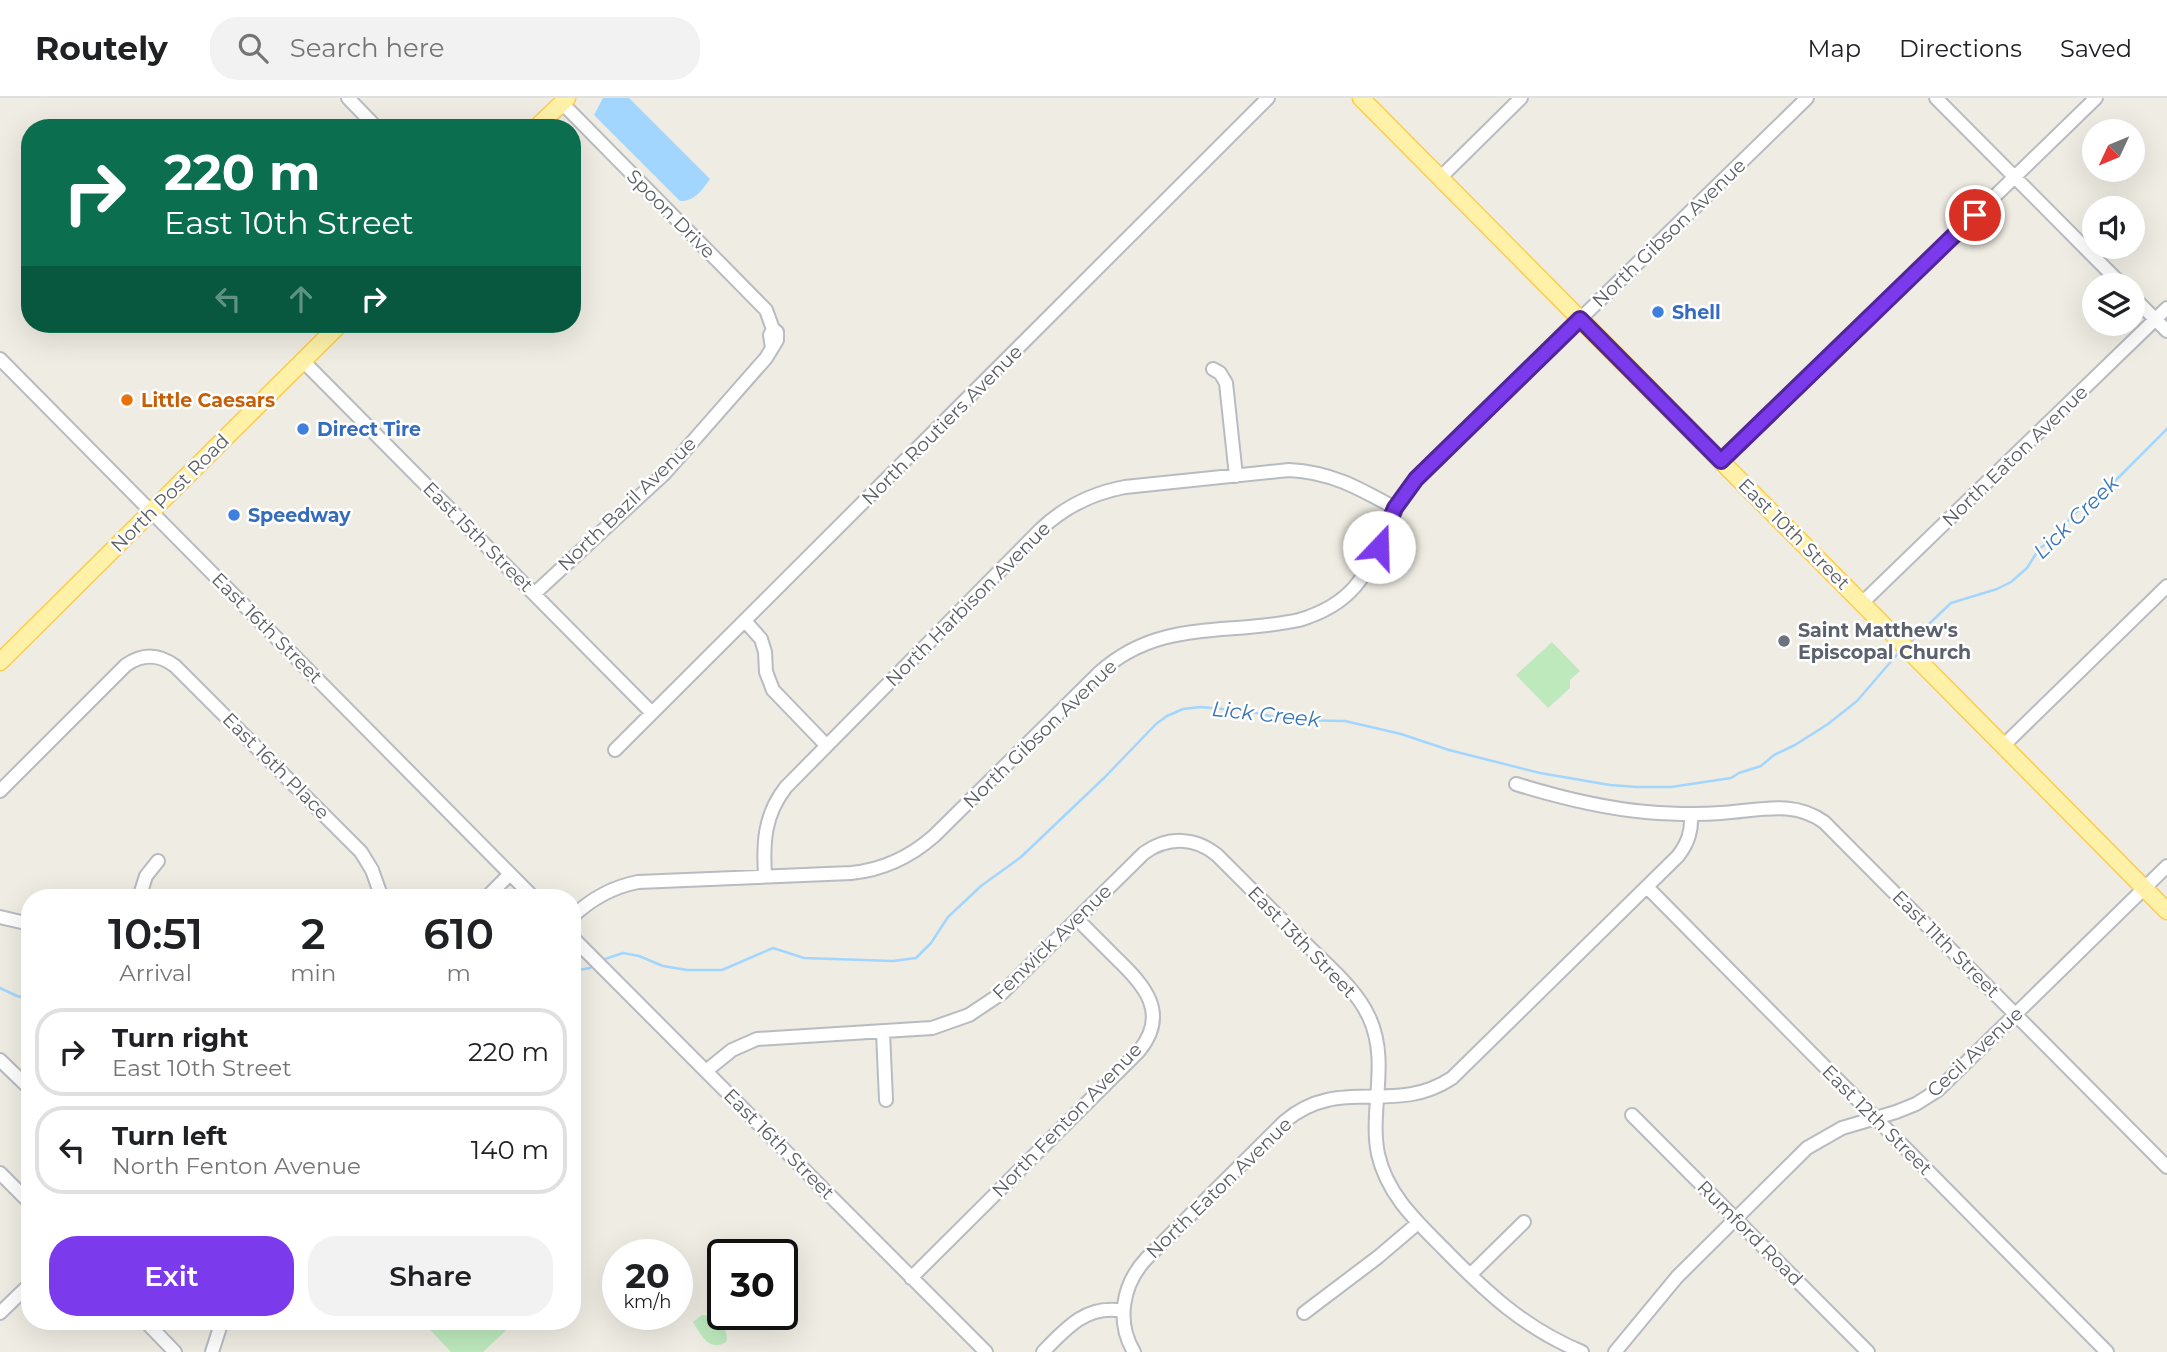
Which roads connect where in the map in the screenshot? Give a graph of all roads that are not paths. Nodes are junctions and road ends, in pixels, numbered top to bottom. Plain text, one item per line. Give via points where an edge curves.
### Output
1 (348, 98) edge
2 (1268, 98) edge
3 (1361, 98) edge
4 (1521, 98) edge
5 (1807, 98) edge
6 (1936, 98) edge
7 (2096, 98) edge
8 (564, 100) edge
9 (368, 119) edge
10 (545, 119) edge
11 (2014, 177) junction
12 (1440, 178) junction
13 (2110, 273) edge
14 (2167, 308) edge
15 (2145, 309) edge
16 (1580, 319) junction
17 (2155, 319) junction
18 (2167, 331) edge
19 (331, 333) edge
20 (772, 348) joint
21 (0, 359) edge
22 (303, 361) junction
23 (1213, 369) dead end
24 (1721, 461) junction
25 (1236, 476) junction
26 (1395, 508) junction
27 (150, 512) junction
28 (2167, 586) edge
29 (534, 594) junction
30 (1862, 603) junction
31 (745, 621) junction
32 (0, 662) edge
33 (652, 713) junction
34 (826, 745) junction
35 (2004, 745) junction
36 (615, 750) dead end
37 (1516, 784) dead end
38 (0, 791) edge
39 (1691, 814) junction
40 (1189, 841) joint
41 (158, 861) dead end
42 (2167, 866) edge
43 (510, 874) junction
44 (765, 876) junction
45 (1647, 887) junction
46 (2144, 888) junction
47 (142, 889) edge
48 (379, 889) edge
49 (495, 889) edge
50 (525, 889) edge
51 (581, 910) edge
52 (2167, 911) edge
53 (0, 917) edge
54 (1077, 919) junction
55 (21, 922) edge
56 (581, 946) edge
57 (2016, 1014) junction
58 (883, 1032) junction
59 (0, 1060) edge
60 (706, 1071) junction
61 (21, 1080) edge
62 (1378, 1097) junction
63 (886, 1100) dead end
64 (1632, 1115) dead end
65 (1876, 1118) junction
66 (2167, 1167) edge
67 (0, 1173) edge
68 (21, 1194) edge
69 (1735, 1219) junction
70 (1524, 1222) dead end
71 (1418, 1223) junction
72 (1470, 1275) junction
73 (911, 1278) junction
74 (21, 1293) edge
75 (1123, 1311) junction
76 (0, 1313) edge
77 (1304, 1313) dead end
78 (154, 1330) edge
79 (219, 1330) edge
80 (175, 1352) edge
81 (212, 1352) edge
82 (986, 1352) edge
83 (1043, 1352) edge
84 (1134, 1352) edge
85 (1582, 1352) edge
86 (1615, 1352) edge
87 (1868, 1352) edge
88 (2107, 1352) edge

1 - 9 street
2 - 31 street, North Routiers Avenue
3 - 12 main road, East 10th Street
4 - 12 street
5 - 16 street, North Gibson Avenue
6 - 11 street
7 - 11 street
8 - 10 main road
8 - 20 street, Spoon Drive via 766,310 778,337
11 - 13 street
11 - 24 street
12 - 16 main road, East 10th Street
14 - 17 street, North Eaton Avenue
15 - 17 street
16 - 24 main road, East 10th Street
16 - 26 street, North Gibson Avenue via 1416,479
17 - 18 street
17 - 30 street, North Eaton Avenue
19 - 22 main road, North Post Road
20 - 29 street, North Bazil Avenue via 665,473
21 - 27 street, East 16th Street
22 - 27 main road, North Post Road
22 - 29 street, East 15th Street
23 - 25 street via 1226,383
24 - 30 main road, East 10th Street
25 - 26 street, North Harbison Avenue via 1313,472 1355,486
25 - 34 street, North Harbison Avenue via 1116,488 1061,513
26 - 44 street, North Gibson Avenue via 1368,570 1338,602 1299,620 1177,634 1128,652 1099,673 934,836 904,858 855,873
27 - 32 main road, North Post Road
27 - 43 street, East 16th Street
28 - 35 street
29 - 33 street, East 15th Street
30 - 35 main road, East 10th Street
31 - 33 street, North Routiers Avenue
31 - 34 street via 761,639 773,690
33 - 36 street, North Routiers Avenue
34 - 44 street, North Harbison Avenue via 771,810 764,840
35 - 46 main road, East 10th Street
37 - 39 street, East 11th Street via 1583,802
38 - 48 street, East 16th Place via 126,665 149,656 167,659 361,852
39 - 45 street, North Eaton Avenue via 1691,832 1684,849
39 - 57 street, East 11th Street via 1796,808 1813,814
40 - 54 street, Fenwick Avenue via 1168,841 1151,848
40 - 62 street, East 13th Street via 1217,855 1357,998 1377,1042
41 - 47 street
42 - 46 street, Cecil Avenue
43 - 49 street
43 - 50 street, East 16th Street
44 - 51 street, North Gibson Avenue via 629,884 597,897
45 - 62 street, North Eaton Avenue via 1452,1078 1416,1095
45 - 65 street, East 12th Street
46 - 52 main road, East 10th Street
46 - 57 street, Cecil Avenue
53 - 55 street
54 - 58 street, Fenwick Avenue via 1002,993 977,1011 932,1028
54 - 73 street, North Fenton Avenue via 1147,992 1153,1014 1148,1036 1139,1051
56 - 60 street, East 16th Street
57 - 65 street, Cecil Avenue via 1938,1090 1908,1108
57 - 66 street, East 11th Street
58 - 60 street, Fenwick Avenue via 761,1038 736,1048
58 - 63 street
59 - 61 street
60 - 73 street, East 16th Street
62 - 71 street, East 13th Street via 1377,1144 1382,1167 1395,1195
62 - 75 street, North Eaton Avenue via 1330,1098 1289,1118 1142,1263 1130,1281
64 - 69 street, Rumford Road
65 - 69 street, Cecil Avenue via 1814,1143
65 - 88 street, East 12th Street
67 - 68 street
69 - 86 street, Cecil Avenue via 1665,1290
69 - 87 street, Rumford Road
70 - 72 street
71 - 72 street, East 13th Street
71 - 77 street
72 - 85 street, East 13th Street via 1516,1315
73 - 82 street, East 16th Street
74 - 76 street
75 - 83 street via 1101,1310 1083,1316
75 - 84 street
78 - 80 street
79 - 81 street

